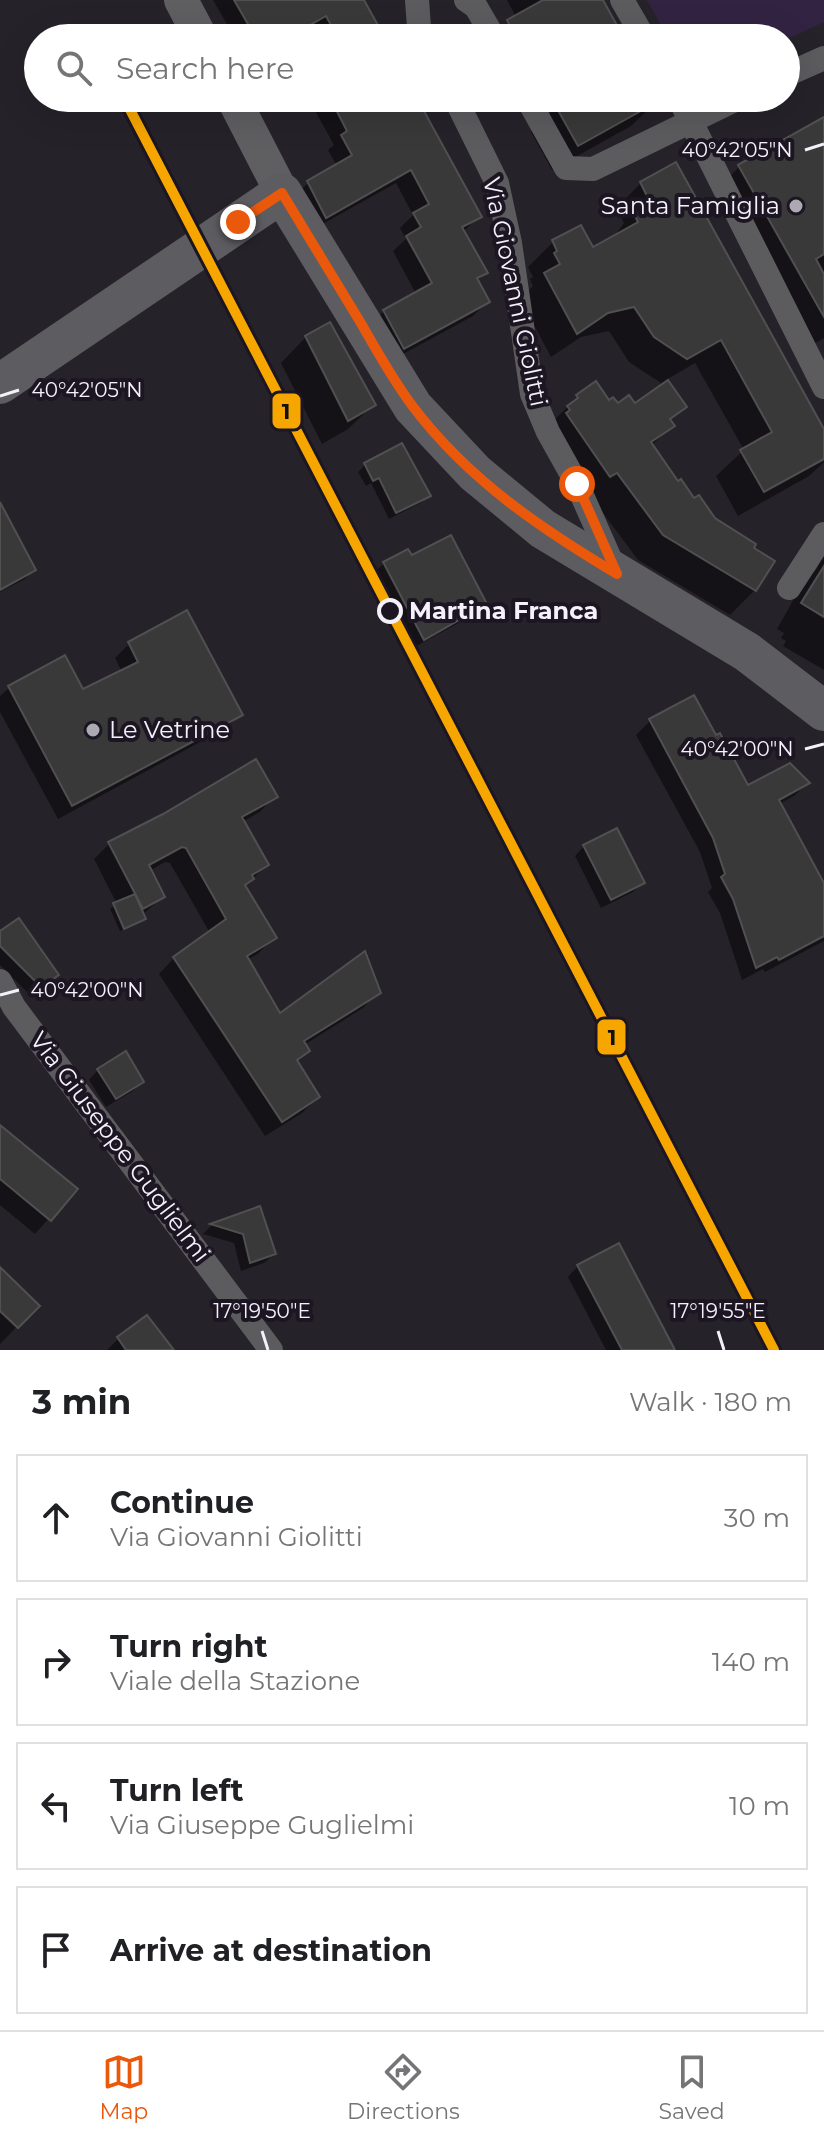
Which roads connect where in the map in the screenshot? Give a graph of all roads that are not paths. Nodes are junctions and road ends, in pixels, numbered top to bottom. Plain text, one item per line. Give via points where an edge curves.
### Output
1 (181, 0) edge
2 (417, 0) edge
3 (466, 0) edge
4 (622, 0) edge
5 (194, 24) edge
6 (419, 24) edge
7 (486, 24) edge
8 (636, 24) edge
9 (824, 58) edge
10 (800, 69) edge
11 (240, 112) edge
12 (462, 112) edge
13 (535, 112) edge
14 (687, 112) edge
15 (710, 112) edge
16 (692, 121) junction
17 (282, 193) junction
18 (0, 384) edge
19 (824, 387) edge
20 (824, 534) edge
21 (617, 574) junction
22 (789, 588) dead end
23 (824, 711) edge
24 (0, 981) edge
25 (7, 1014) edge
26 (271, 1350) edge

1 - 5 street
2 - 6 street
3 - 7 street
4 - 8 street
9 - 10 street
11 - 17 street
12 - 21 street, Via Giovanni Giolitti via 497,183 532,394
13 - 16 street via 566,168 593,169
14 - 16 street
15 - 16 street
16 - 19 street
17 - 18 main road
17 - 21 main road via 390,372 439,438 497,494
20 - 22 street
21 - 23 main road via 747,652
24 - 25 street, Via Giuseppe Guglielmi
25 - 26 street, Via Giuseppe Guglielmi

